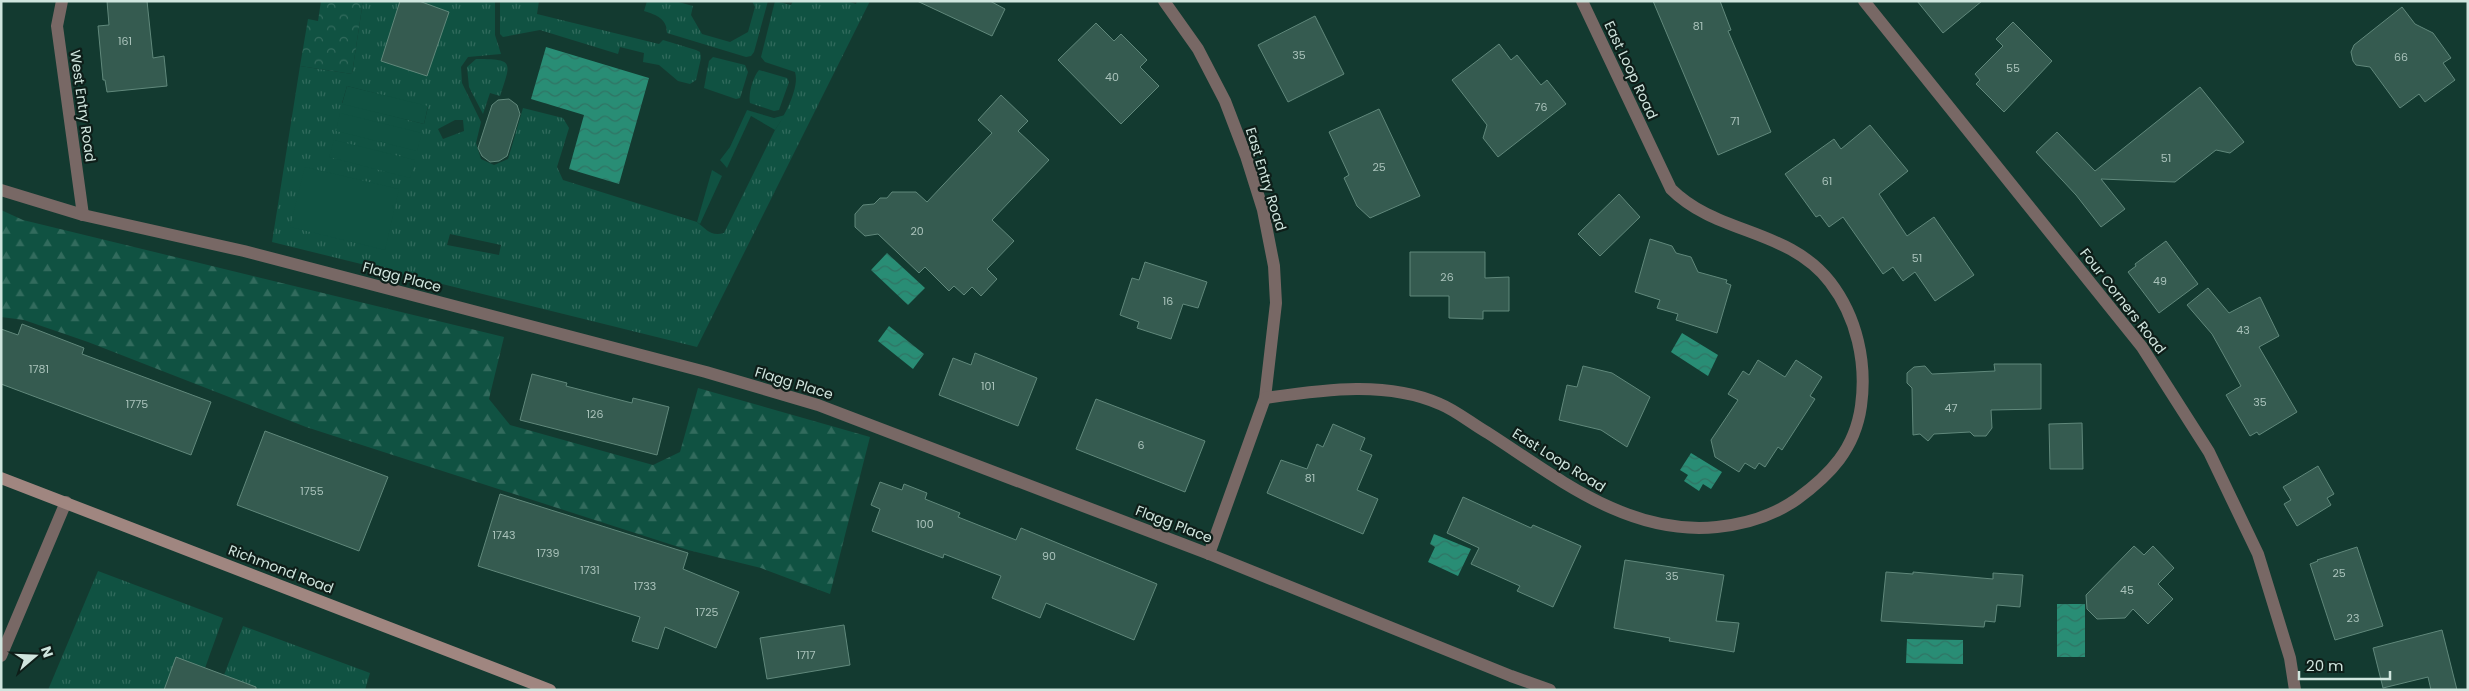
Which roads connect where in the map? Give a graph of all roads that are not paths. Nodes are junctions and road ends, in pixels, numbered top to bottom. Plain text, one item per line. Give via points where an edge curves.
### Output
1 (62, 1) edge
2 (1164, 1) edge
3 (1582, 1) edge
4 (1864, 1) edge
5 (1, 190) edge
6 (83, 215) junction
7 (1265, 398) junction
8 (1, 478) edge
9 (66, 502) junction
10 (1209, 554) junction
11 (1, 656) edge
12 (550, 690) edge
13 (1550, 690) edge
14 (2295, 690) edge

1 - 6 street, West Entry Road via 57,26
2 - 7 street, East Entry Road via 1198,49 1225,101 1263,210 1274,266 1276,303
3 - 7 street, East Loop Road via 1671,189 1684,202 1709,216 1787,246 1810,261 1845,306 1858,336 1863,392 1849,447 1834,468 1787,506 1763,518 1704,528 1674,528 1596,503 1441,404 1399,391 1359,389
4 - 14 street, Four Corners Road via 2142,347 2209,452 2258,554 2290,658
5 - 6 street, Flagg Place
6 - 10 street, Flagg Place via 244,251 706,372 818,405
7 - 10 street, East Entry Road
8 - 9 main road, Richmond Road
9 - 11 street
9 - 12 main road, Richmond Road
10 - 13 street, Flagg Place

